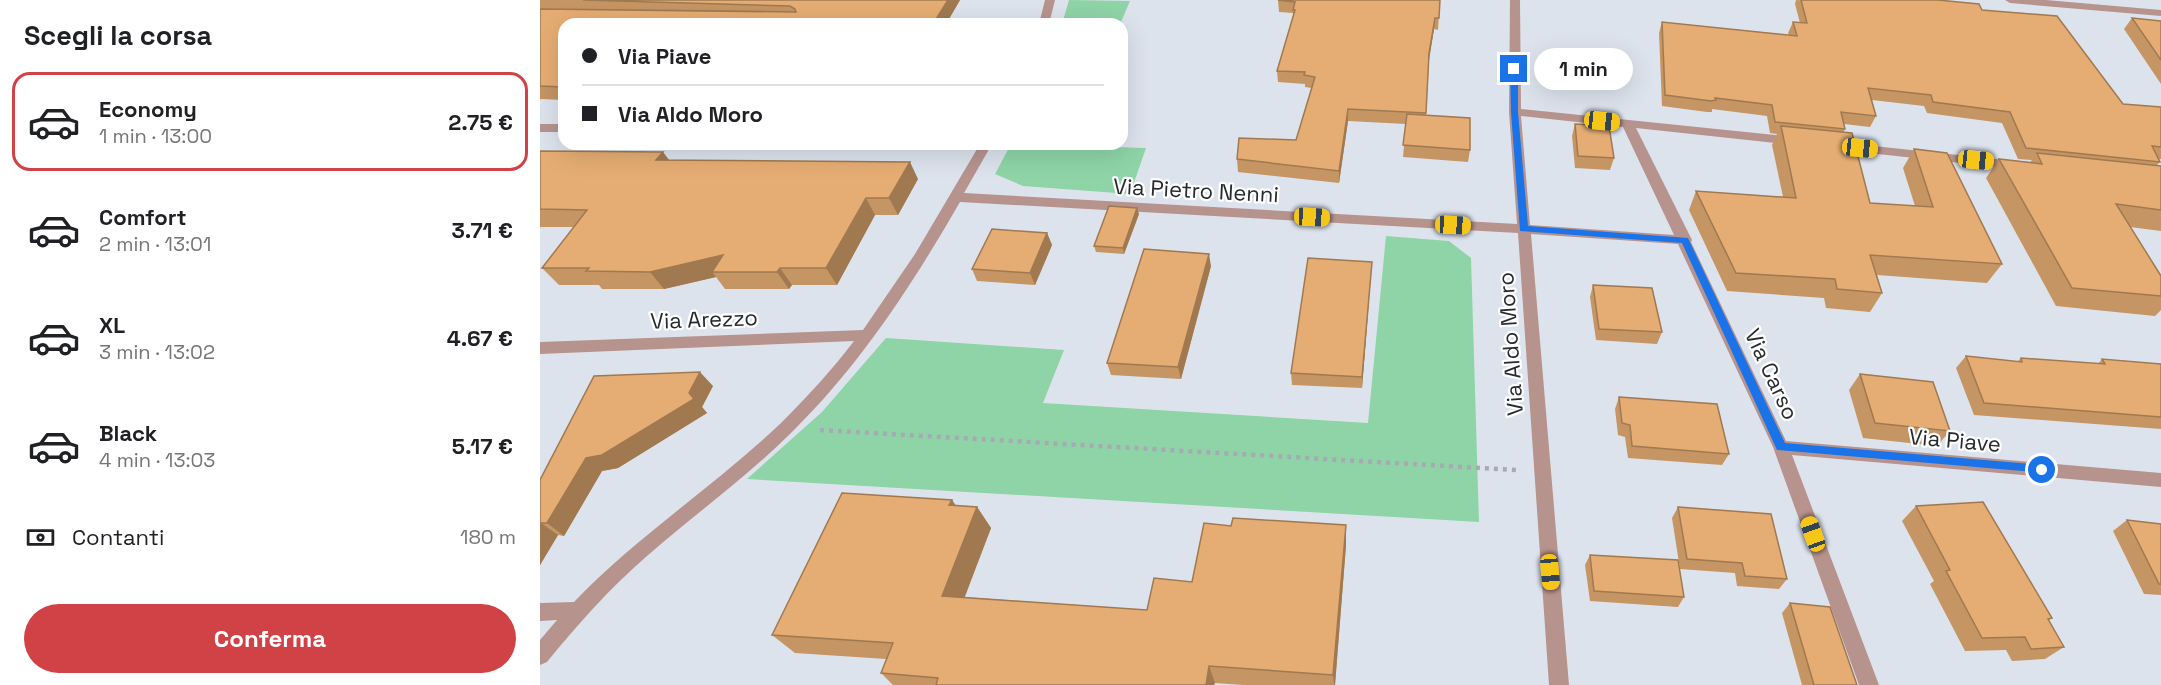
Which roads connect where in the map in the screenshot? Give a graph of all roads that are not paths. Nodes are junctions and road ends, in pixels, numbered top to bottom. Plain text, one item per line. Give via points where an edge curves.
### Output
1 (1050, 0) edge
2 (1515, 0) edge
3 (2010, 0) edge
4 (2161, 13) edge
5 (1046, 18) edge
6 (1515, 112) junction
7 (1628, 124) junction
8 (540, 128) edge
9 (558, 129) edge
10 (983, 150) edge
11 (2031, 166) edge
12 (956, 197) junction
13 (1524, 229) junction
14 (1685, 240) junction
15 (869, 335) junction
16 (540, 348) edge
17 (1781, 447) junction
18 (2161, 480) edge
19 (577, 610) junction
20 (540, 612) edge
21 (540, 655) edge
22 (1559, 685) edge
23 (1869, 685) edge

1 - 5 street
2 - 6 street, Via Aldo Moro
3 - 4 street
6 - 7 street
6 - 13 street, Via Aldo Moro
7 - 11 street
7 - 14 street, Via Carso
8 - 9 street
10 - 12 street
12 - 13 street, Via Pietro Nenni
12 - 15 street
13 - 14 street, Via Pietro Nenni
13 - 22 street, Via Aldo Moro
14 - 17 street, Via Carso
15 - 16 street, Via Arezzo
15 - 19 street via 786,428
17 - 18 street, Via Piave
17 - 23 street, Via Carso
19 - 20 street
19 - 21 street

